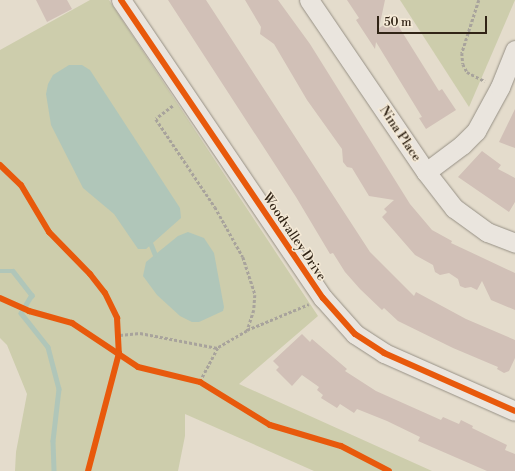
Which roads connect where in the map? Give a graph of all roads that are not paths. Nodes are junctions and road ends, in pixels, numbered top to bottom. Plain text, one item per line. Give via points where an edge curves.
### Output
1 (121, 0) edge
2 (309, 0) edge
3 (515, 50) edge
4 (426, 172) junction
5 (515, 243) edge
6 (514, 409) edge

1 - 6 street, Woodvalley Drive via 323,298 355,334 384,353
2 - 4 street, Nina Place
3 - 4 street via 500,87 476,131
4 - 5 street, Nina Place via 454,208 487,232

